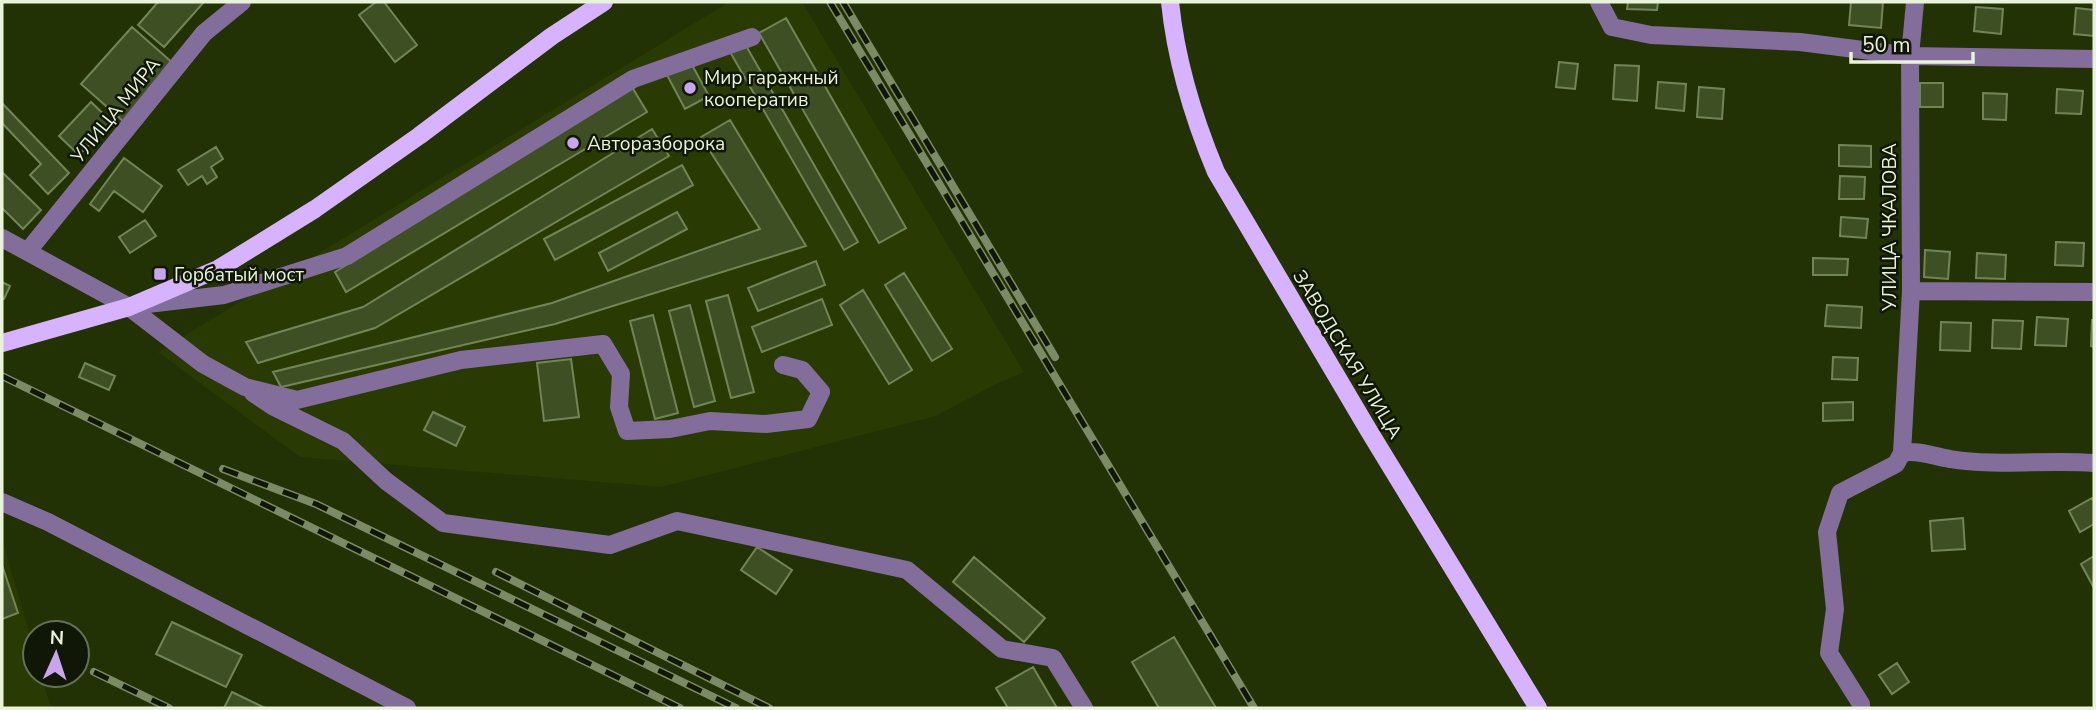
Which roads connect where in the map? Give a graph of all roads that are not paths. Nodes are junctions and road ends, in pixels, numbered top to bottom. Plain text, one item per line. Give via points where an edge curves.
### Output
1 (242, 2) edge
2 (604, 2) edge
3 (1170, 2) edge
4 (1915, 2) edge
5 (1599, 3) edge
6 (752, 37) dead end
7 (1910, 56) junction
8 (2094, 59) edge
9 (2, 237) edge
10 (28, 251) junction
11 (1911, 291) junction
12 (2094, 292) edge
13 (129, 307) junction
14 (2, 343) edge
15 (783, 365) dead end
16 (245, 387) junction
17 (1902, 453) junction
18 (2094, 463) edge
19 (2, 502) edge
20 (407, 708) edge
21 (1084, 708) edge
22 (1538, 708) edge
23 (1861, 708) edge

1 - 10 street, УЛИЦА МИРА via 204,33
2 - 13 main road via 315,209 218,269
3 - 22 main road, ЗАВОДСКАЯ УЛИЦА via 1186,89 1216,172
4 - 7 street, УЛИЦА ЧКАЛОВА
5 - 7 street via 1612,27 1651,35 1800,42
6 - 13 street via 633,79 348,256 224,295
7 - 8 street
7 - 11 street, УЛИЦА ЧКАЛОВА
9 - 10 street
10 - 13 street
11 - 12 street
11 - 17 street, УЛИЦА ЧКАЛОВА
13 - 14 main road
13 - 16 street via 203,363
15 - 16 street via 802,370 821,392 808,419 766,424 710,421 627,431 619,407 621,374 603,344 461,360 297,400
16 - 21 street via 274,407 343,441 386,481 443,523 610,545 677,521 907,570 1002,649 1052,658
17 - 18 street via 1962,461
17 - 23 street via 1896,464 1840,493 1827,532 1835,609 1829,653
19 - 20 street

